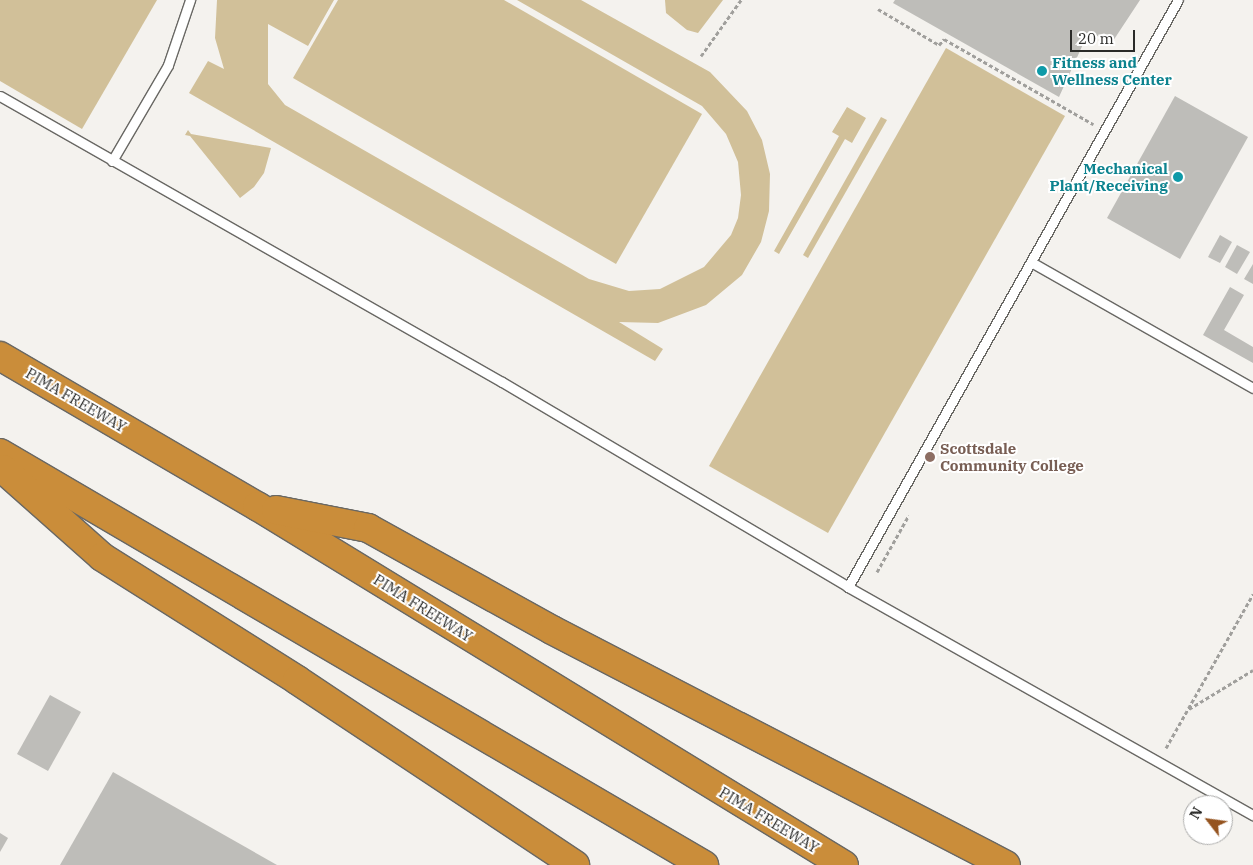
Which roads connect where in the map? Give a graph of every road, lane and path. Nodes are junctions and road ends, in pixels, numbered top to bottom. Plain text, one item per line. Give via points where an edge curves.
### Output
1 (190, 0) edge
2 (740, 0) edge
3 (1178, 0) edge
4 (878, 9) dead end
5 (701, 56) dead end
6 (0, 96) edge
7 (1104, 131) junction
8 (112, 161) junction
9 (1031, 262) junction
10 (0, 356) edge
11 (1253, 388) edge
12 (0, 453) edge
13 (0, 466) edge
14 (257, 506) junction
15 (848, 587) junction
16 (1253, 594) edge
17 (1253, 670) edge
18 (1188, 709) junction
19 (1173, 754) dead end
20 (1253, 815) edge
21 (575, 865) edge
22 (704, 865) edge
23 (844, 865) edge
24 (1006, 865) edge

1 - 8 lane via 168,64
2 - 5 path
3 - 7 lane
4 - 7 path via 940,45 944,39
6 - 8 lane
7 - 9 lane
8 - 15 lane via 502,382
9 - 11 lane
9 - 15 lane
10 - 14 highway, PIMA FREEWAY
12 - 22 highway
13 - 21 highway via 102,556 297,680
14 - 23 highway, PIMA FREEWAY
14 - 24 highway via 368,528 552,630
15 - 20 lane
16 - 18 path
17 - 18 path
18 - 19 path via 1165,749

